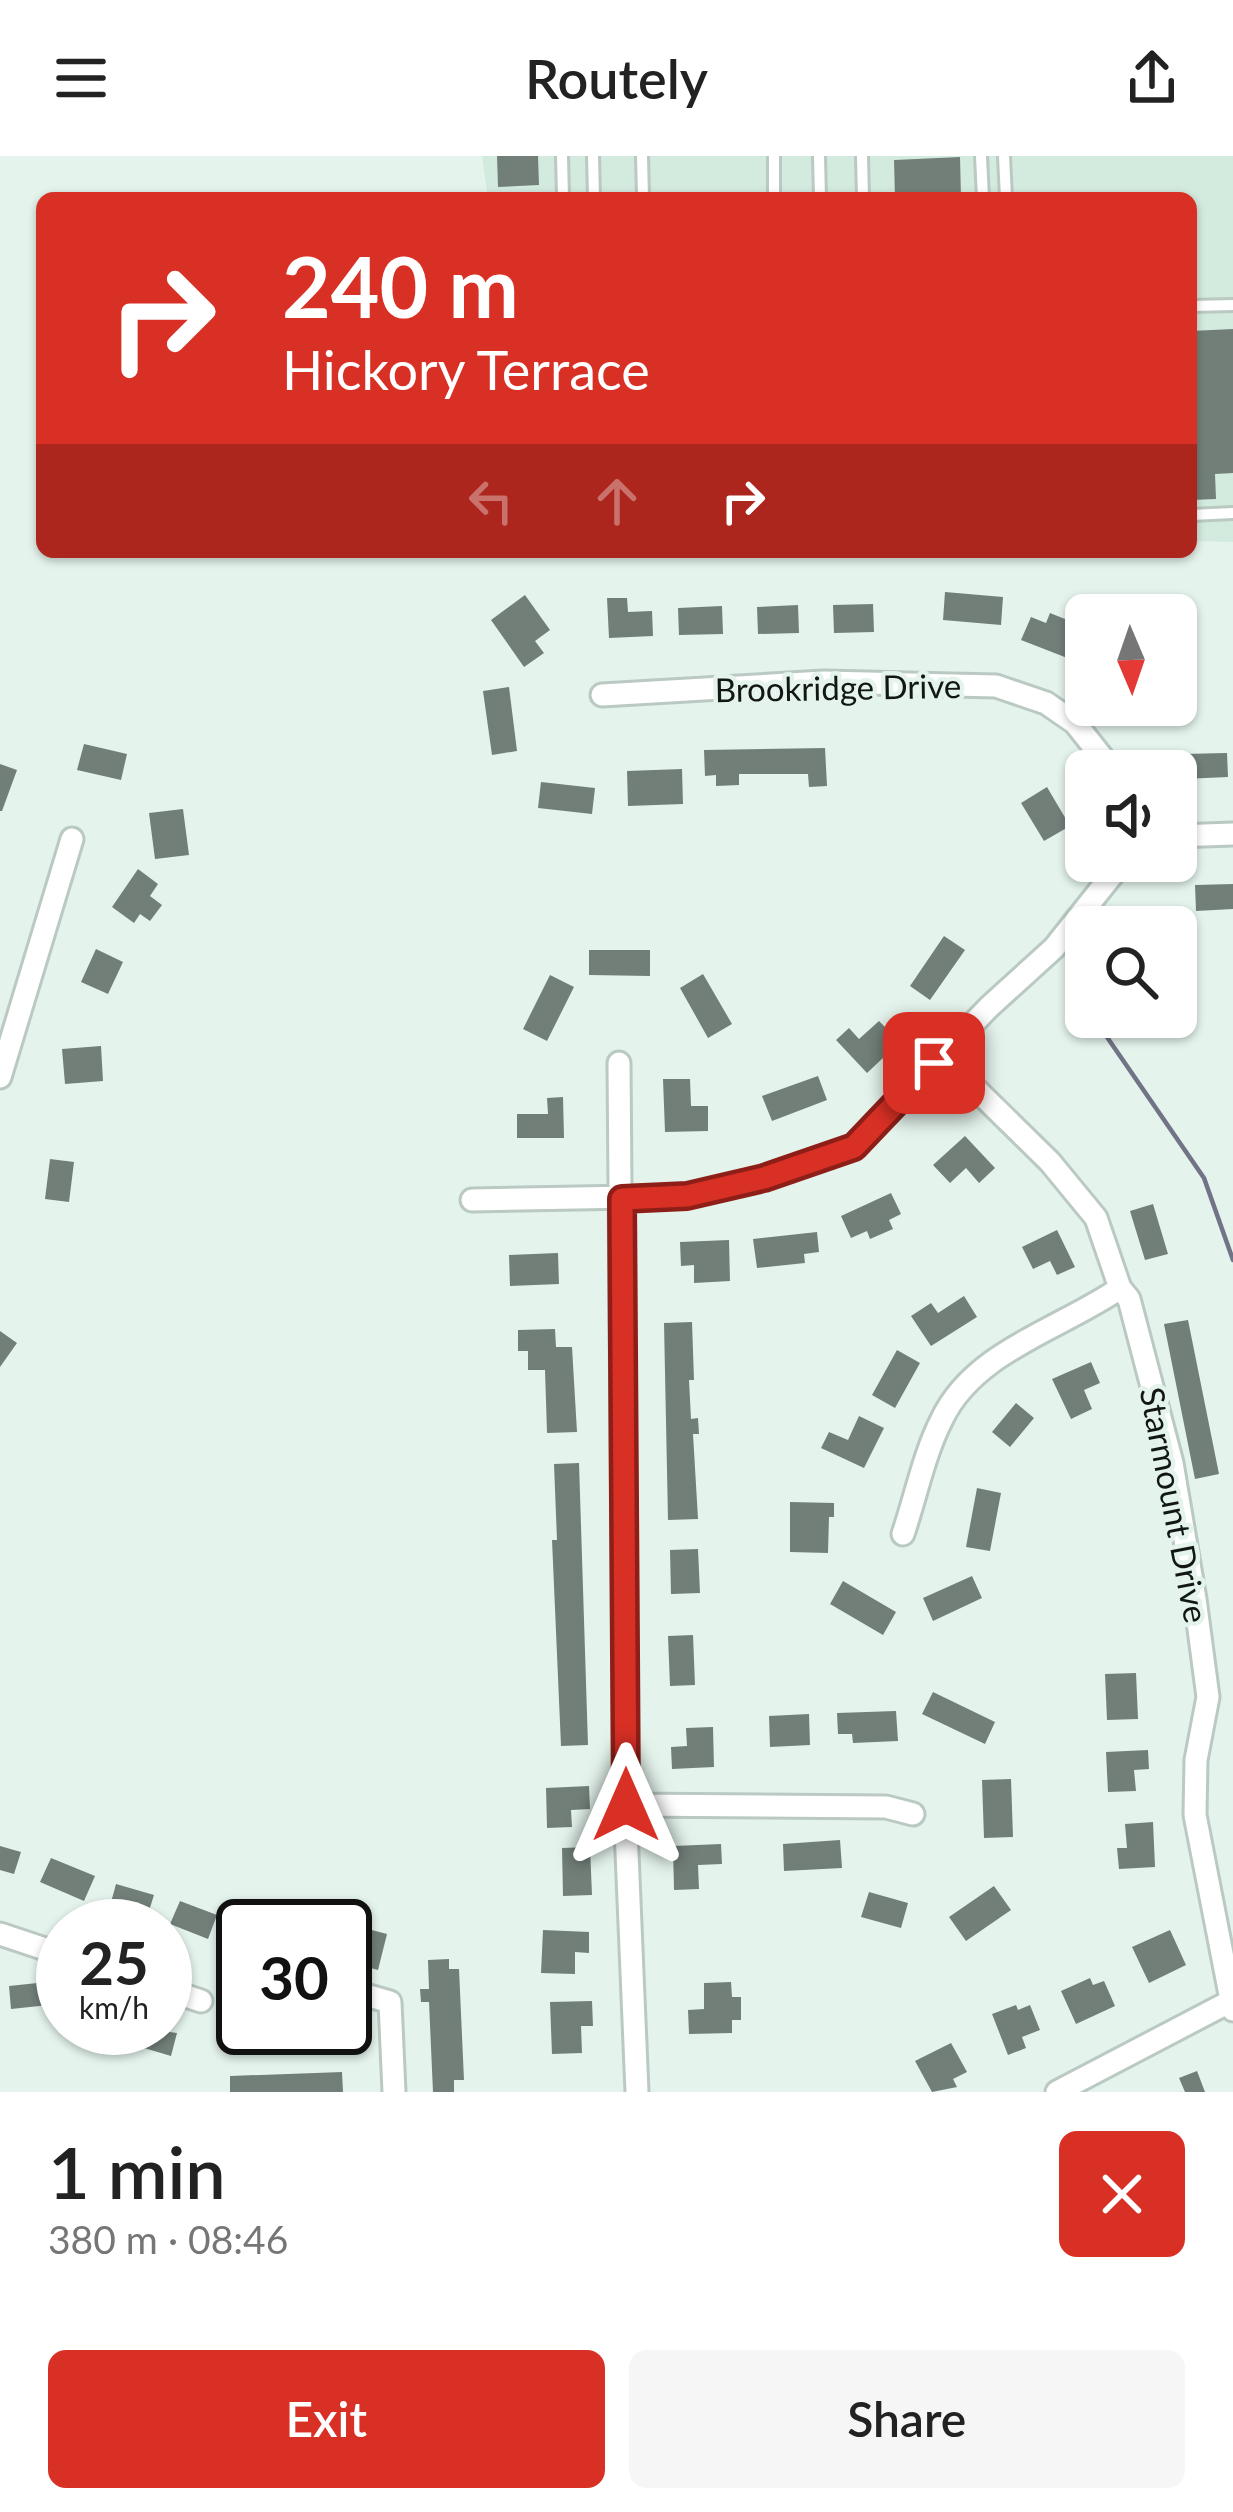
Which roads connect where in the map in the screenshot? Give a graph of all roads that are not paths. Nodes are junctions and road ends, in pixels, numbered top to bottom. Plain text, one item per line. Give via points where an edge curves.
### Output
1 (562, 156) edge
2 (593, 156) edge
3 (642, 156) edge
4 (774, 156) edge
5 (819, 156) edge
6 (862, 156) edge
7 (981, 156) edge
8 (1004, 156) edge
9 (563, 192) edge
10 (594, 192) edge
11 (644, 192) edge
12 (774, 192) edge
13 (820, 192) edge
14 (863, 192) edge
15 (983, 192) edge
16 (1006, 192) edge
17 (1233, 305) edge
18 (1197, 306) edge
19 (1233, 513) edge
20 (1197, 514) edge
21 (602, 695) dead end
22 (1097, 750) edge
23 (1233, 834) edge
24 (1197, 835) edge
25 (72, 838) dead end
26 (1106, 882) edge
27 (940, 1055) junction
28 (619, 1063) dead end
29 (0, 1076) edge
30 (622, 1199) junction
31 (472, 1200) dead end
32 (1120, 1288) junction
33 (903, 1534) dead end
34 (626, 1805) junction
35 (913, 1814) dead end
36 (0, 1934) edge
37 (36, 1946) edge
38 (372, 1997) edge
39 (192, 1998) edge
40 (202, 2001) dead end
41 (1232, 2005) edge
42 (394, 2092) edge
43 (637, 2092) edge
44 (1057, 2092) edge

1 - 9 lane
2 - 10 lane
3 - 11 lane
4 - 12 lane
5 - 13 lane
6 - 14 lane
7 - 15 lane
8 - 16 lane
17 - 18 lane
19 - 20 lane
21 - 22 street, Brookridge Drive via 824,682 996,686 1046,703 1076,722
23 - 24 street
25 - 29 street
26 - 27 street via 1054,948
27 - 30 street via 854,1147 687,1196
27 - 32 street, Starmount Drive via 1096,1218
28 - 30 street
30 - 31 street
30 - 34 street
32 - 33 street via 1005,1351 943,1415
32 - 41 street, Starmount Drive via 1172,1463 1195,1599 1208,1697 1195,1815
34 - 35 street via 886,1807
34 - 43 street
36 - 37 street
38 - 42 street via 390,2002
39 - 40 street
41 - 44 street

